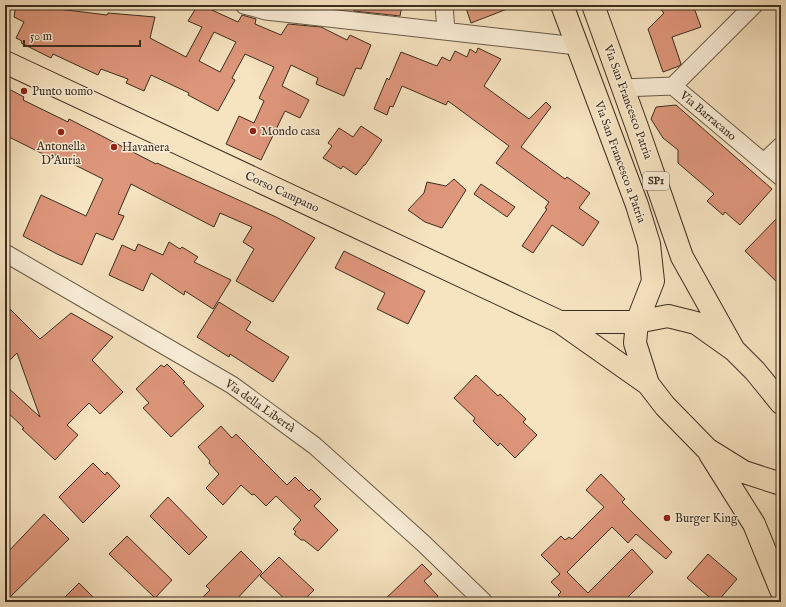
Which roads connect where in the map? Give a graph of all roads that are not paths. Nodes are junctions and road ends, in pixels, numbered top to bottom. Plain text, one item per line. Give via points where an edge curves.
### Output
1 (244, 5) edge
2 (444, 5) edge
3 (562, 5) edge
4 (593, 5) edge
5 (754, 5) edge
6 (351, 13) edge
7 (446, 31) junction
8 (577, 46) junction
9 (5, 62) edge
10 (673, 86) junction
11 (623, 88) junction
12 (781, 146) edge
13 (764, 162) junction
14 (781, 176) edge
15 (5, 253) edge
16 (560, 322) junction
17 (637, 322) junction
18 (734, 350) junction
19 (648, 384) junction
20 (781, 403) edge
21 (707, 449) junction
22 (781, 484) edge
23 (781, 590) edge
24 (484, 602) edge

1 - 6 street via 266,11
2 - 7 street
3 - 8 main road, Via San Francesco a Patria / SP1
4 - 11 main road, Via San Francesco Patria / SP1
5 - 10 street
6 - 7 street
7 - 8 street
8 - 17 main road, Via San Francesco a Patria / SP1 via 637,205 649,244 653,281
9 - 16 main road, Corso Campano
10 - 11 street, Via Barracano
10 - 13 street, Via Barracano
11 - 18 main road, Via San Francesco Patria / SP1 via 682,257
12 - 13 street
13 - 14 street, Via Barracano
15 - 24 street, Via della Libertà via 232,386 315,446
16 - 17 main road
16 - 19 main road, Corso Campano
17 - 18 main road via 668,316 696,323
17 - 19 main road, Via San Francesco a Patria via 635,343
18 - 20 main road
19 - 21 main road via 665,406
21 - 22 main road via 744,472
21 - 23 main road via 754,524

